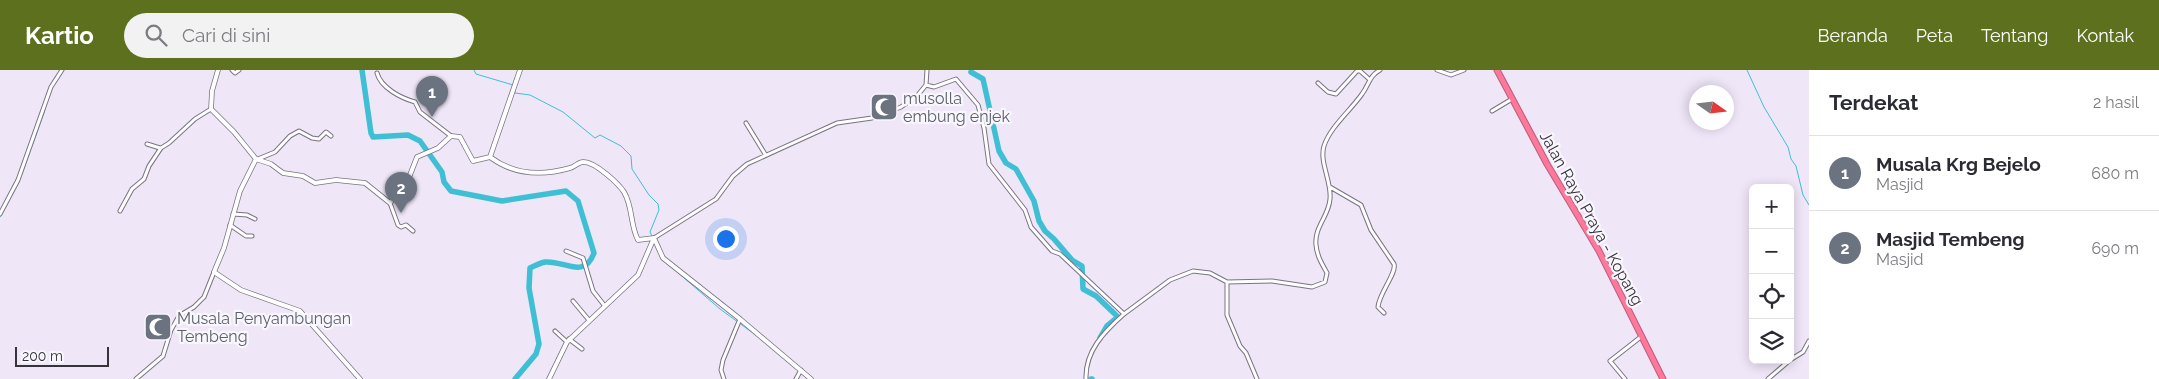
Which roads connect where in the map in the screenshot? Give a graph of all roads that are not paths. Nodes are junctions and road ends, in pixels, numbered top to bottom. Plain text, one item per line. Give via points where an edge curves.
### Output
1 (62, 70) edge
2 (218, 70) edge
3 (232, 70) edge
4 (239, 70) edge
5 (520, 70) edge
6 (927, 70) edge
7 (1380, 70) edge
8 (1438, 70) edge
9 (1464, 70) edge
10 (1497, 70) edge
11 (377, 73) dead end
12 (1369, 79) junction
13 (1318, 83) dead end
14 (926, 85) junction
15 (1512, 99) junction
16 (211, 109) junction
17 (1492, 111) dead end
18 (746, 123) dead end
19 (331, 136) dead end
20 (451, 136) junction
21 (147, 144) dead end
22 (161, 148) junction
23 (765, 154) junction
24 (490, 157) junction
25 (257, 159) junction
26 (1330, 188) junction
27 (390, 203) junction
28 (120, 211) dead end
29 (0, 214) edge
30 (233, 214) junction
31 (255, 219) dead end
32 (229, 225) junction
33 (413, 231) dead end
34 (252, 236) dead end
35 (654, 238) junction
36 (566, 251) dead end
37 (214, 272) junction
38 (1227, 282) junction
39 (574, 300) dead end
40 (604, 305) junction
41 (1384, 313) dead end
42 (1124, 314) junction
43 (588, 320) junction
44 (739, 322) junction
45 (555, 331) dead end
46 (1642, 335) junction
47 (568, 341) junction
48 (1809, 341) edge
49 (582, 348) dead end
50 (1794, 358) edge
51 (1785, 364) edge
52 (801, 371) junction
53 (136, 379) edge
54 (360, 379) edge
55 (549, 379) edge
56 (724, 379) edge
57 (796, 379) edge
58 (811, 379) edge
59 (1086, 379) edge
60 (1257, 379) edge
61 (1625, 379) edge
62 (1663, 379) edge
63 (1768, 379) edge

1 - 29 street via 51,88 18,180
2 - 16 street
3 - 4 street via 236,73
5 - 24 street
6 - 14 street
7 - 12 street
8 - 9 street via 1451,75
10 - 15 highway, Jalan Raya Praya - Kopang
11 - 20 street via 380,81 415,102 420,112
12 - 13 street via 1358,71 1336,94
12 - 26 street via 1363,93 1324,145 1323,160
14 - 23 street via 913,100 889,112 837,123
14 - 42 street via 934,88 956,80 975,101 984,124 989,164 1025,210 1031,227 1052,251 1060,254
15 - 17 street
15 - 46 highway, Jalan Raya Praya - Kopang via 1599,250
16 - 22 street
16 - 25 street
18 - 23 street
19 - 25 street via 326,132 316,140 298,131 275,152
20 - 24 street via 460,137 472,160 478,162
20 - 27 street via 438,148 417,157 405,184
21 - 22 street
22 - 28 street
23 - 35 street via 744,166 718,197 704,208
24 - 35 street via 506,168 523,173 551,174 583,162 589,164 613,180 624,193 638,240
25 - 27 street via 283,173 303,176 315,183 336,180 365,183
25 - 30 street via 242,186
26 - 38 street via 1327,215 1316,237 1317,252 1327,273 1325,282 1312,287 1272,281
26 - 41 street via 1361,204 1372,231 1394,264 1395,270 1379,300 1378,308
27 - 33 street via 399,226 406,224
30 - 31 street
30 - 32 street
32 - 34 street via 246,236
32 - 37 street
35 - 40 street via 638,275
35 - 44 street via 663,258
36 - 40 street via 583,258 593,291
37 - 53 street via 204,297 180,314 163,356
37 - 54 street via 241,290 300,311
38 - 42 street via 1210,273 1193,270 1170,280
38 - 60 street via 1227,316
39 - 43 street
40 - 43 street
42 - 59 street via 1102,335 1094,348 1087,362
43 - 47 street
44 - 52 street
44 - 56 street via 721,365
45 - 47 street
46 - 61 street via 1610,362
46 - 62 highway, Jalan Raya Praya - Kopang
47 - 49 street
47 - 55 street
48 - 50 street via 1803,352
51 - 63 street
52 - 57 street
52 - 58 street

